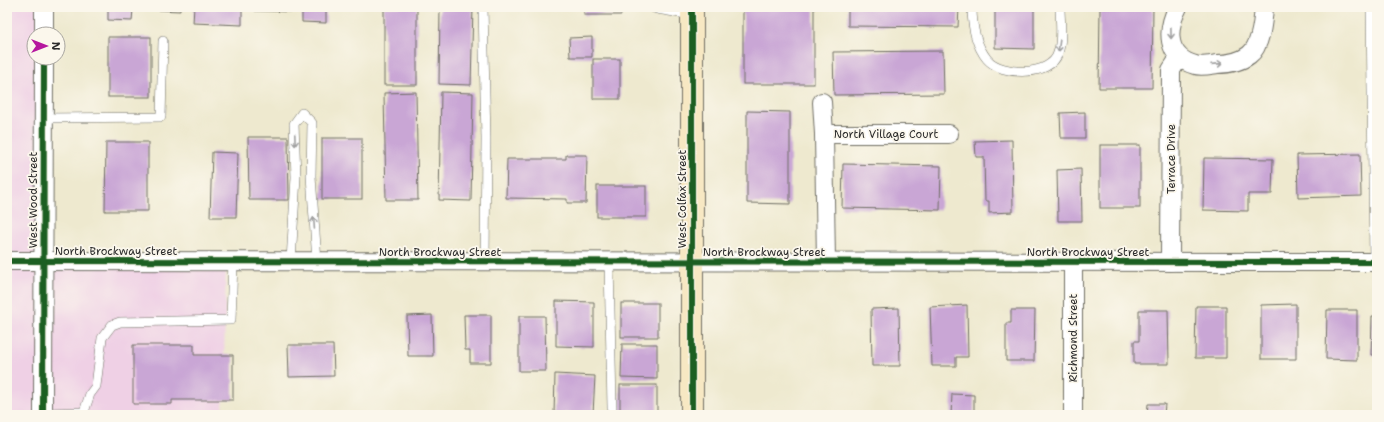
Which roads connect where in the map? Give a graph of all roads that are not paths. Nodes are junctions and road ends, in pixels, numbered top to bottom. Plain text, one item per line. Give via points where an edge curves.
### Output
1 (44, 7) edge
2 (483, 7) edge
3 (652, 7) edge
4 (972, 7) edge
5 (1060, 7) edge
6 (1178, 7) edge
7 (1264, 7) edge
8 (1371, 7) edge
9 (692, 11) edge
10 (44, 26) edge
11 (163, 41) dead end
12 (1179, 58) junction
13 (44, 66) edge
14 (822, 102) dead end
15 (43, 118) junction
16 (824, 134) junction
17 (949, 134) dead end
18 (7, 261) edge
19 (43, 261) junction
20 (232, 261) junction
21 (291, 261) junction
22 (317, 261) junction
23 (1073, 261) junction
24 (485, 262) junction
25 (609, 262) junction
26 (692, 262) junction
27 (826, 262) junction
28 (1170, 262) junction
29 (1376, 262) edge
30 (612, 408) dead end
31 (43, 414) edge
32 (692, 415) edge
33 (1073, 415) edge

1 - 10 street
2 - 24 lane
3 - 9 lane
5 -> 4 lane via 1060,37 1054,62 1042,69 1026,71 1006,70 988,60 979,47 972,26
6 -> 12 street via 1171,20 1172,48
12 -> 7 street via 1196,66 1229,63 1249,55 1262,33
8 - 29 lane
9 - 26 street, West Colfax Street
11 - 15 lane via 161,117
12 - 28 street, Terrace Drive via 1171,70
13 - 15 street, West Wood Street
14 - 16 street, North Village Court
15 - 19 street, West Wood Street
16 - 17 street, North Village Court
16 - 27 street, North Village Court
18 - 19 street, North Brockway Street
19 - 20 street, North Brockway Street
19 - 31 street, West Wood Street
20 - 21 street, North Brockway Street
20 - 31 lane via 231,320 120,322 112,325 102,338 96,386 90,394 84,412
21 - 22 street, North Brockway Street
22 -> 21 lane via 311,176 312,123 302,113 294,124 296,176
22 - 24 street, North Brockway Street
23 - 27 street, North Brockway Street
23 - 28 street, North Brockway Street
23 - 33 street, Richmond Street
24 - 25 street, North Brockway Street
25 - 26 street, North Brockway Street
25 - 30 lane
26 - 27 street, North Brockway Street
26 - 32 street, West Colfax Street
28 - 29 street, North Brockway Street

